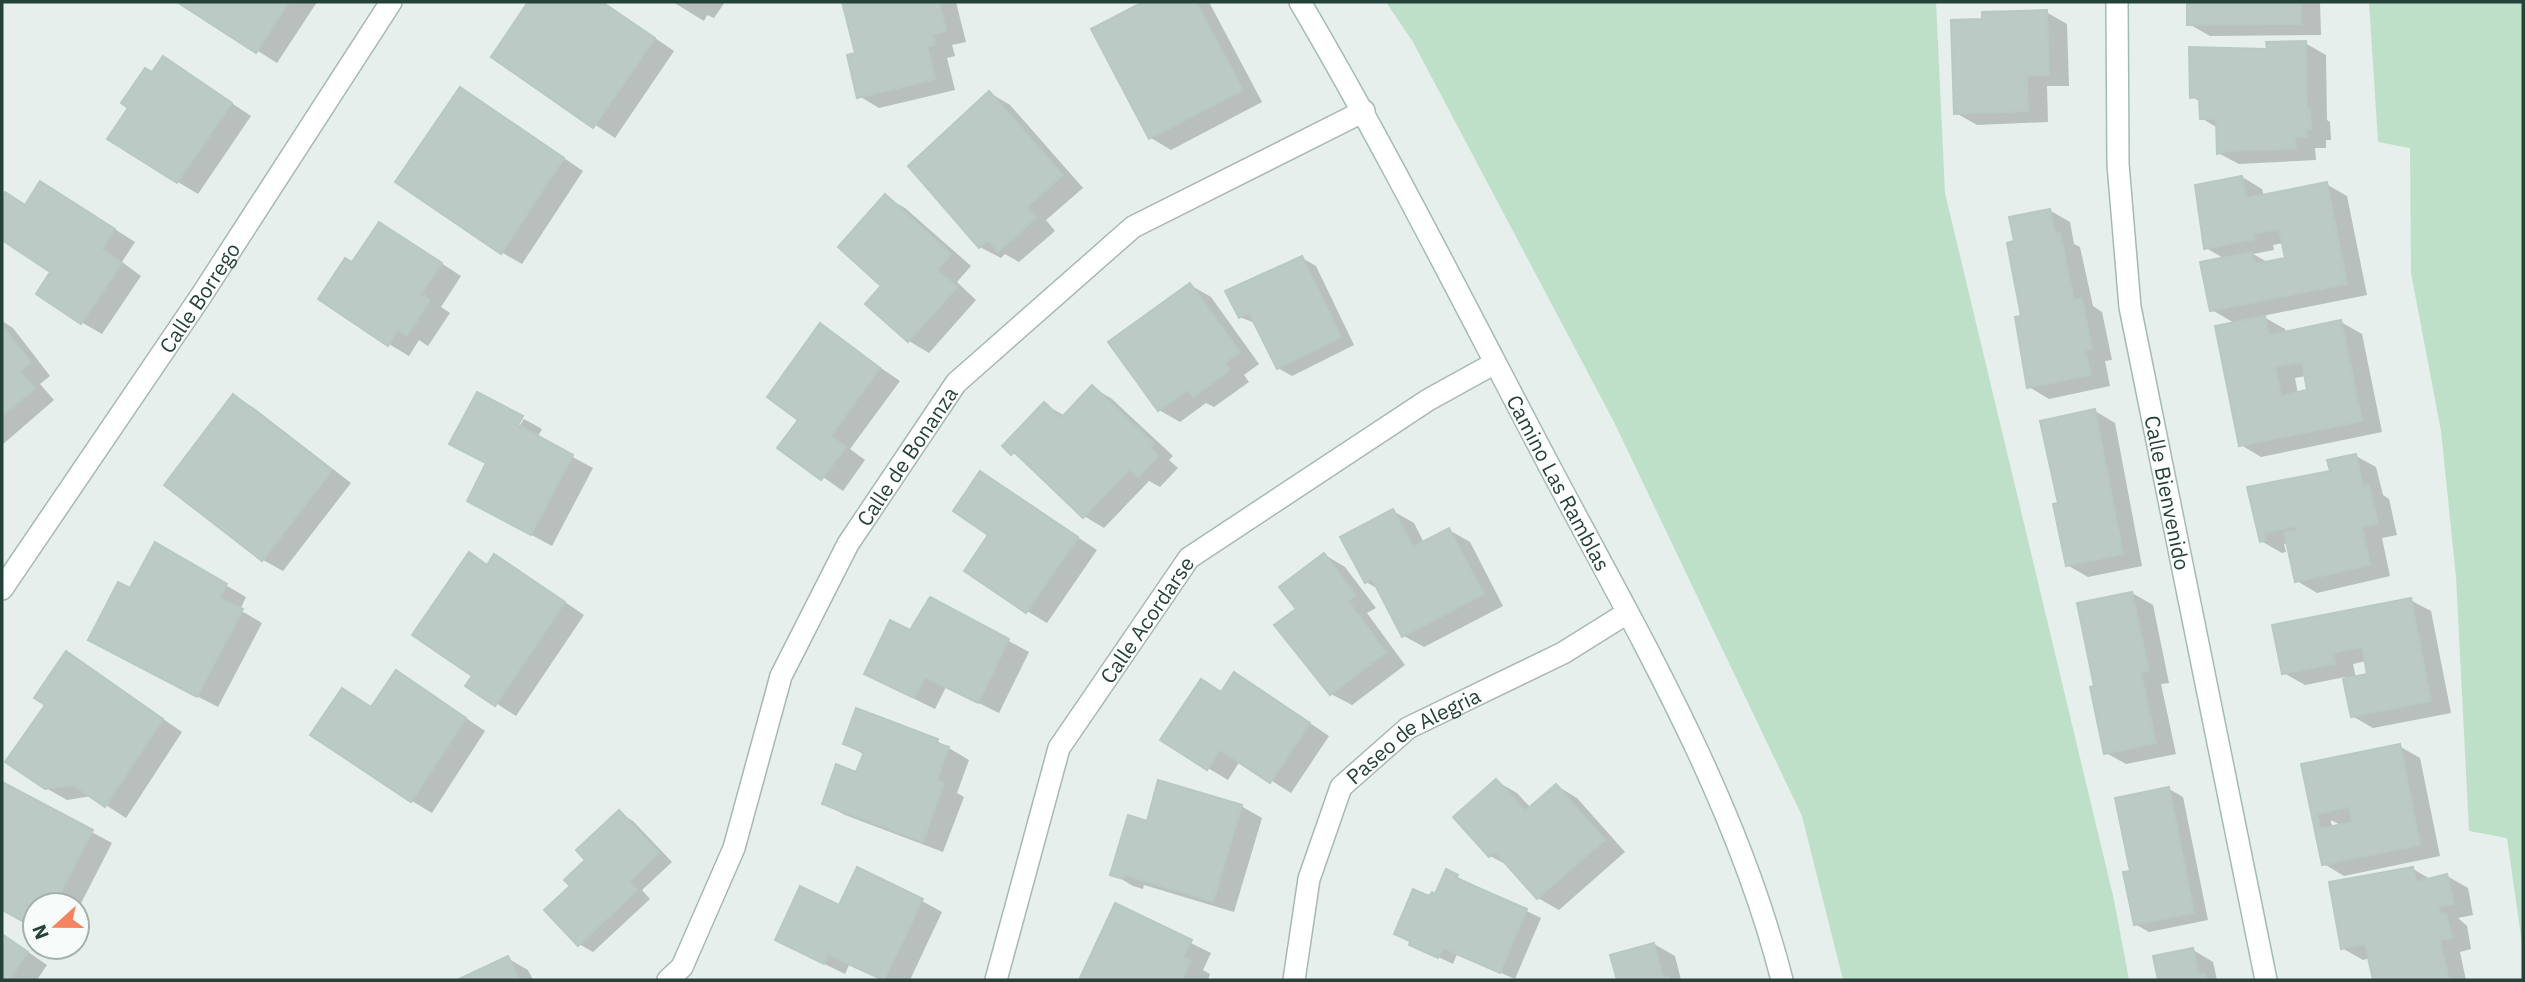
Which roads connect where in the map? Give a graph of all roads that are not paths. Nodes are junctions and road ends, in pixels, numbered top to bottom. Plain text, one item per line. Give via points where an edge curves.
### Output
1 (391, 2) edge
2 (1300, 2) edge
3 (2117, 2) edge
4 (1364, 111) junction
5 (1495, 363) junction
6 (2, 589) edge
7 (1627, 613) junction
8 (668, 980) edge
9 (996, 980) edge
10 (1294, 980) edge
11 (1782, 980) edge
12 (2266, 980) edge

1 - 6 street, Calle Borrego via 201,296
2 - 4 street, Camino Las Ramblas
3 - 12 street, Calle Bienvenido via 2118,164 2130,307
4 - 5 street, Camino Las Ramblas
4 - 8 street, Calle de Bonanza via 1133,228 956,383 848,544 781,676 734,848 682,967
5 - 7 street, Camino Las Ramblas
5 - 9 street, Calle Acordarse via 1428,400 1189,558 1059,748
7 - 10 street, Paseo de Alegria via 1563,653 1408,728 1341,787 1309,879
7 - 11 street, Camino Las Ramblas via 1719,797

